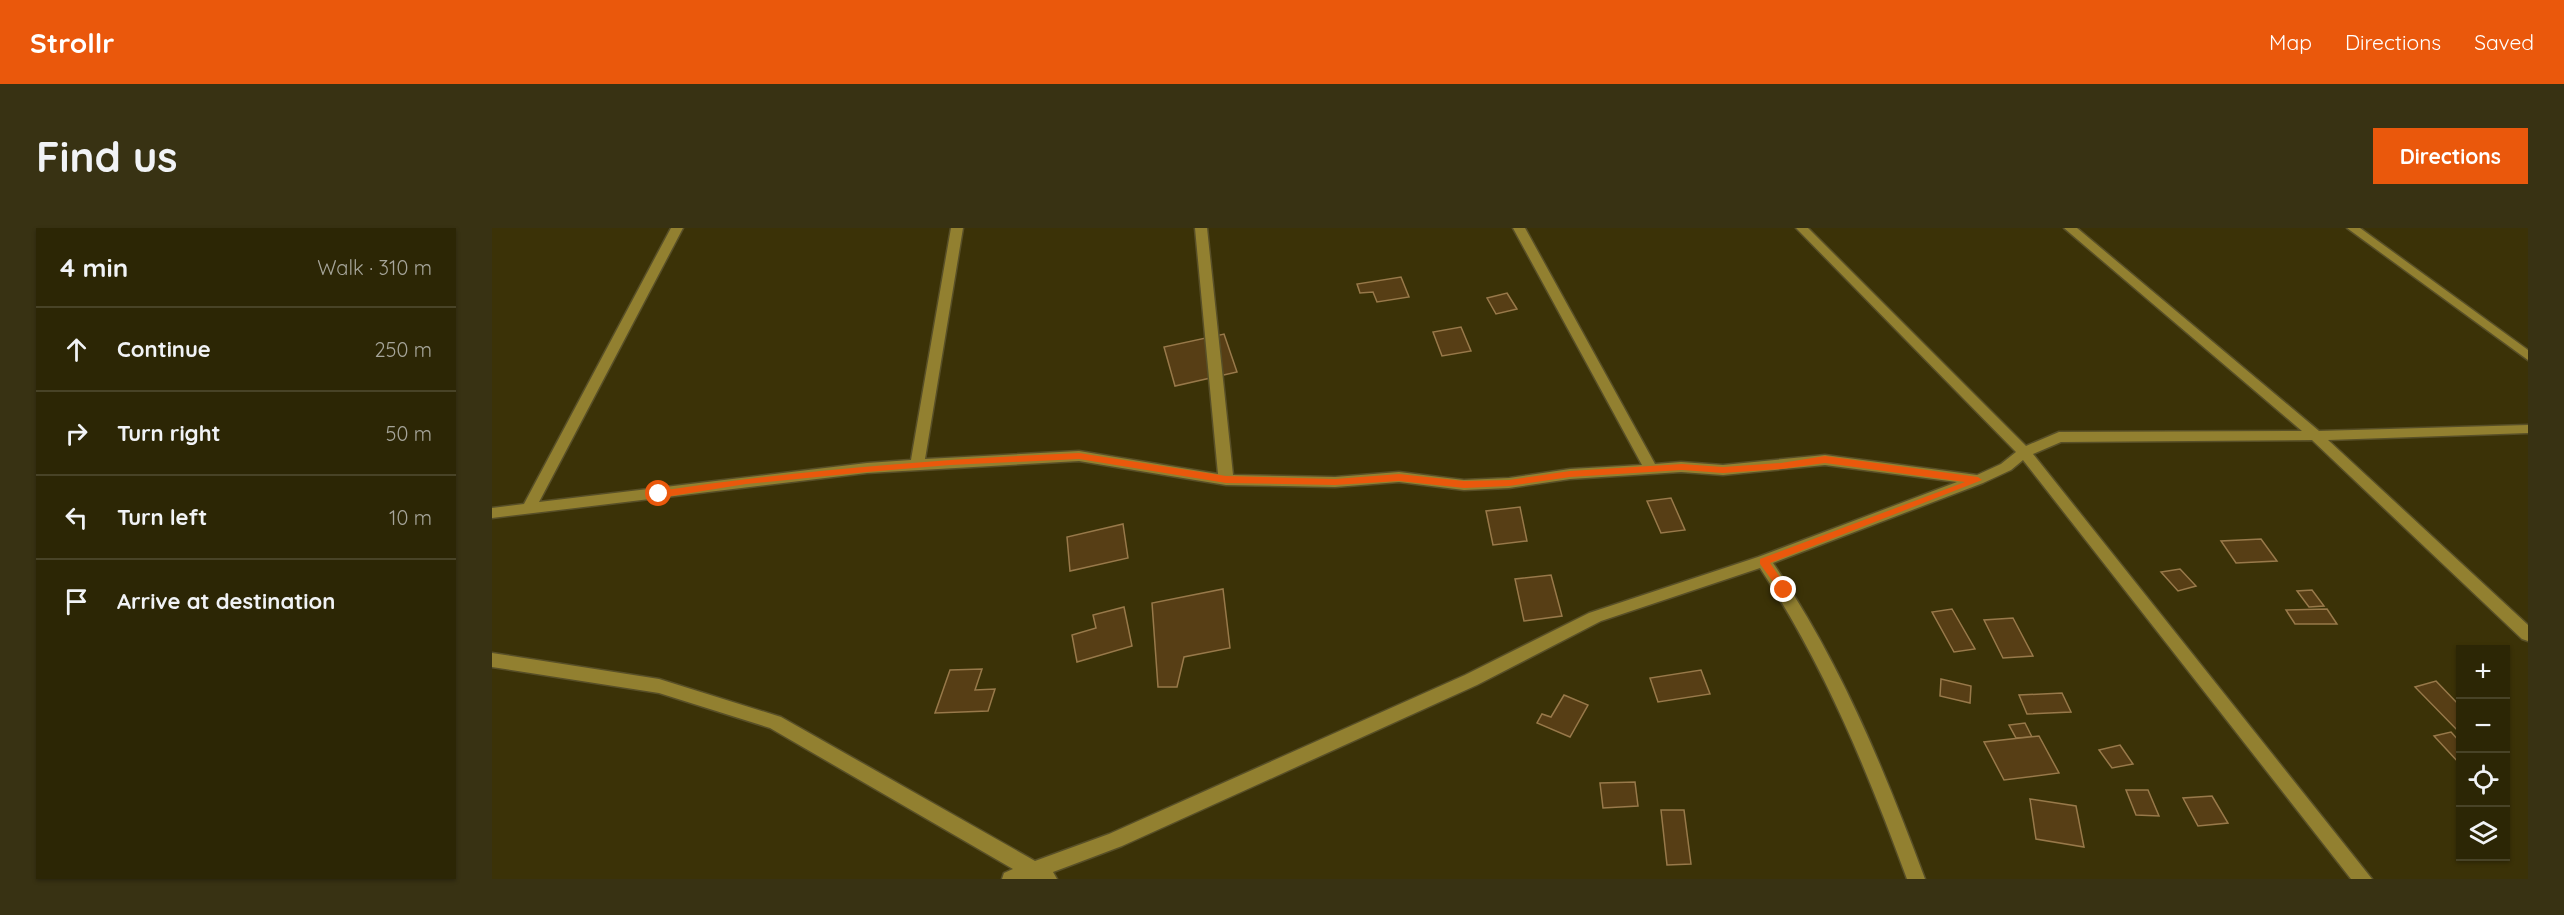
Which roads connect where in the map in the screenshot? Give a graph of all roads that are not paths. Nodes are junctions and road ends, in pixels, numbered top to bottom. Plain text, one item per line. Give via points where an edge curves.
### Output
1 (677, 228) edge
2 (957, 228) edge
3 (1201, 228) edge
4 (1519, 228) edge
5 (1802, 228) edge
6 (2070, 228) edge
7 (2353, 228) edge
8 (2528, 356) edge
9 (2528, 429) edge
10 (2315, 435) junction
11 (2024, 452) junction
12 (917, 465) junction
13 (1651, 469) junction
14 (1226, 480) junction
15 (1978, 480) junction
16 (529, 508) junction
17 (492, 513) edge
18 (1763, 561) junction
19 (2528, 635) edge
20 (492, 660) edge
21 (1041, 874) edge
22 (1011, 879) edge
23 (1916, 879) edge
24 (2363, 879) edge

1 - 16 street
2 - 12 street
3 - 14 street
4 - 13 street
5 - 11 street
6 - 10 street
7 - 8 street
9 - 10 street
10 - 11 street via 2059,437
10 - 19 street
11 - 15 street via 2006,467
11 - 24 street
12 - 14 street via 1079,456
12 - 16 street
13 - 14 street via 1509,483 1464,484 1399,477 1335,482
13 - 15 street via 1723,470 1825,459
15 - 18 street
16 - 17 street
18 - 21 street via 1595,617 1471,680
18 - 23 street via 1784,590 1837,687
20 - 21 street via 659,686 775,722
21 - 22 street

